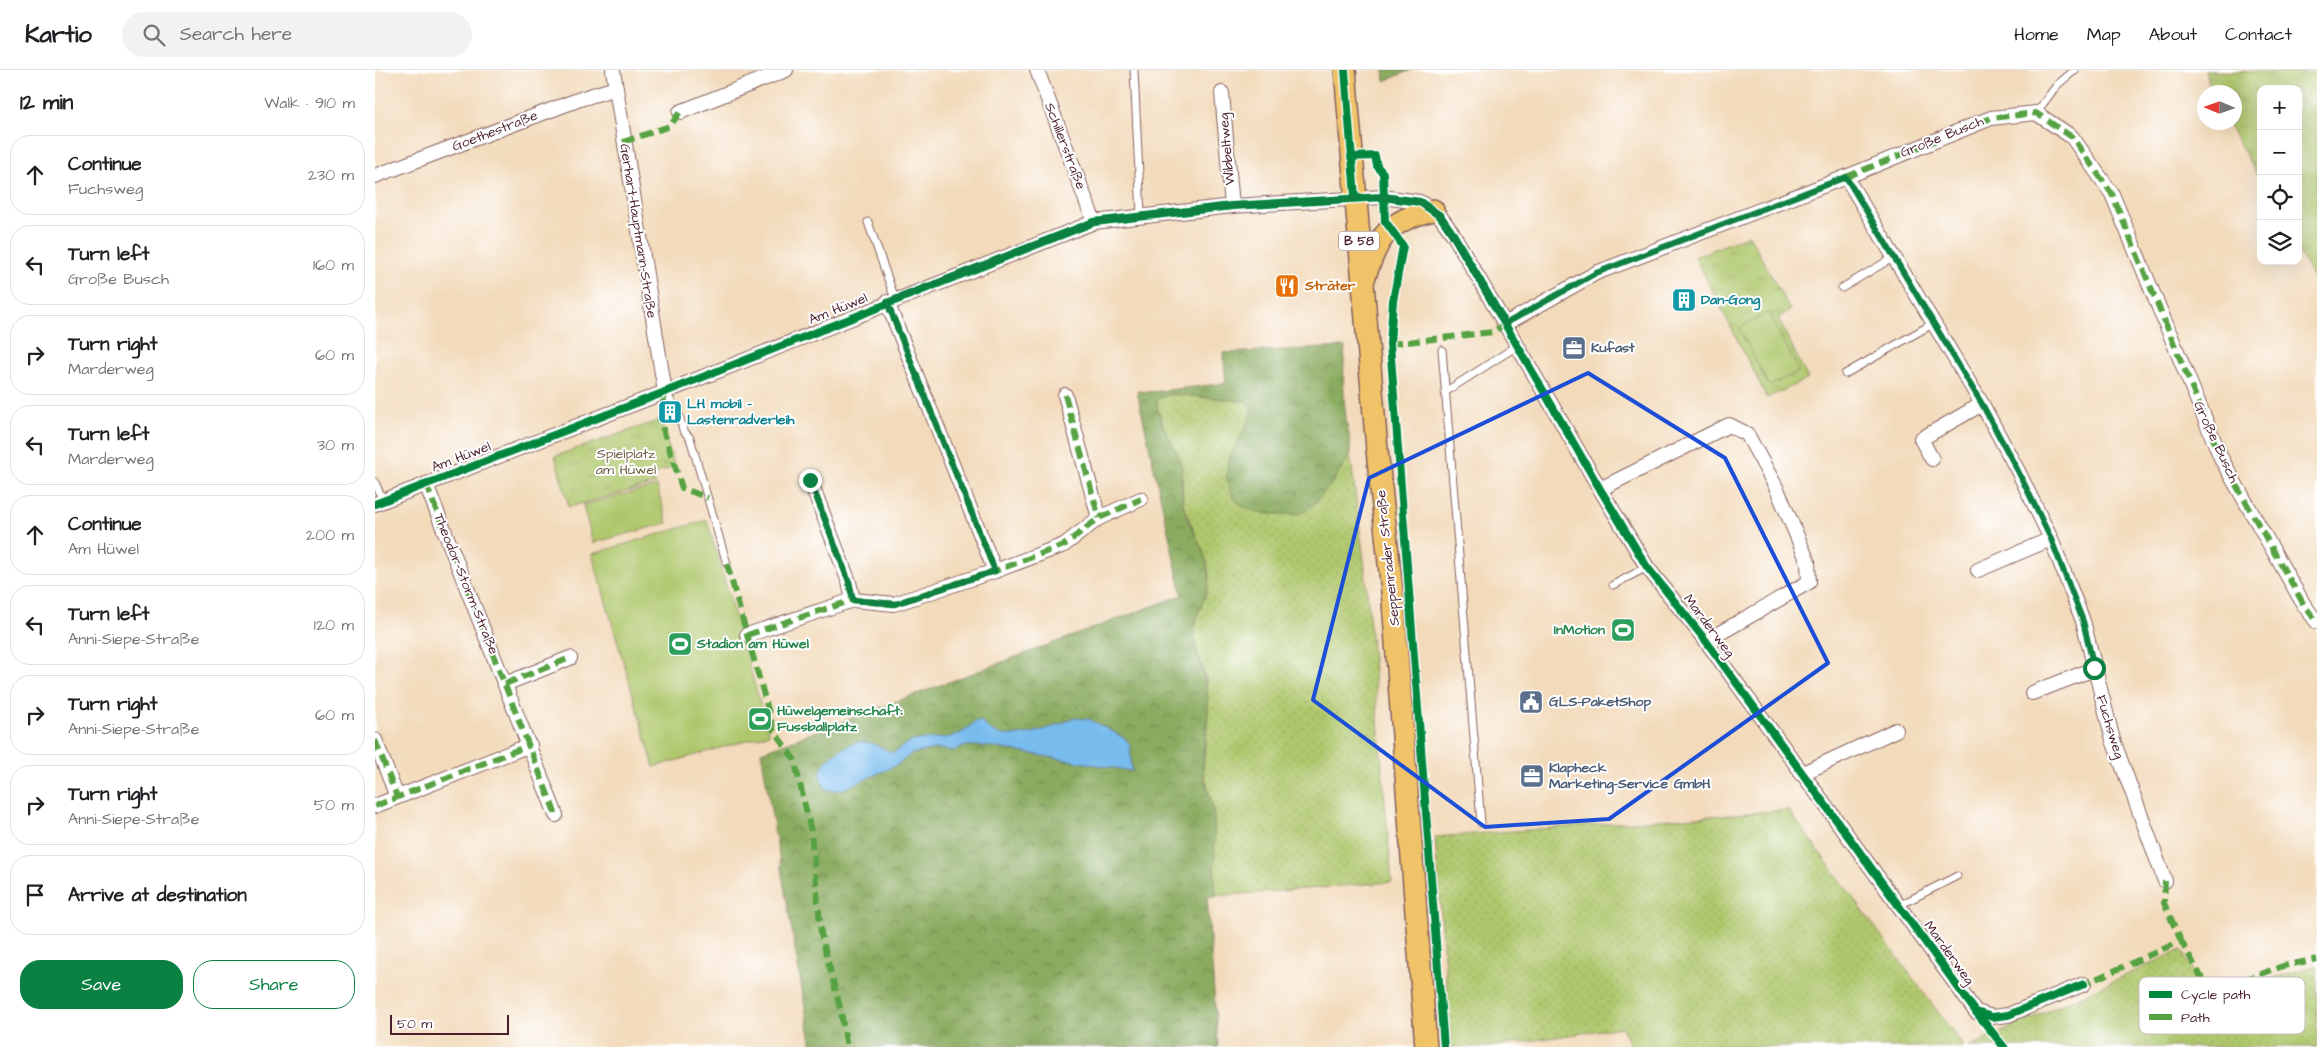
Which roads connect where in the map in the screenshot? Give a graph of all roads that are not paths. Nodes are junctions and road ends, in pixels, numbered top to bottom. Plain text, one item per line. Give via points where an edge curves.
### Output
1 (613, 70) edge
2 (786, 70) edge
3 (1037, 70) edge
4 (1134, 70) edge
5 (1345, 70) edge
6 (2075, 70) edge
7 (616, 88) junction
8 (1222, 93) dead end
9 (680, 112) dead end
10 (2036, 112) junction
11 (375, 176) edge
12 (1846, 177) junction
13 (1355, 197) junction
14 (1232, 206) junction
15 (1433, 210) junction
16 (1141, 216) junction
17 (867, 222) dead end
18 (1094, 222) junction
19 (1894, 257) junction
20 (1363, 284) junction
21 (1842, 288) dead end
22 (891, 301) junction
23 (1934, 323) junction
24 (1505, 324) junction
25 (1517, 346) junction
26 (1442, 350) dead end
27 (1845, 374) dead end
28 (665, 392) junction
29 (1445, 392) junction
30 (1065, 395) dead end
31 (1982, 404) junction
32 (1932, 459) dead end
33 (810, 480) dead end
34 (375, 482) edge
35 (426, 484) junction
36 (1600, 489) junction
37 (1141, 499) dead end
38 (379, 503) edge
39 (1099, 518) junction
40 (2051, 539) junction
41 (727, 564) dead end
42 (1647, 567) junction
43 (1977, 570) dead end
44 (995, 571) junction
45 (1613, 585) dead end
46 (853, 600) junction
47 (2317, 622) edge
48 (747, 635) dead end
49 (1706, 641) junction
50 (570, 658) dead end
51 (2094, 668) junction
52 (505, 684) junction
53 (2032, 694) dead end
54 (1896, 730) dead end
55 (375, 740) edge
56 (530, 745) junction
57 (1801, 774) junction
58 (397, 797) junction
59 (375, 806) edge
60 (556, 815) dead end
61 (1481, 823) dead end
62 (1957, 876) dead end
63 (2165, 881) dead end
64 (1900, 905) junction
65 (2084, 984) dead end
66 (1426, 1047) edge

1 - 7 street, Gerhart-Hauptmann-Straße
2 - 9 street
3 - 18 street, Schillerstraße
4 - 16 lane
5 - 13 main road, Seppenrader Straße / B 58
6 - 10 lane via 2057,85
7 - 11 street, Goethestraße
7 - 28 street, Gerhart-Hauptmann-Straße
8 - 14 street, Wibbeltweg
10 - 12 street, Große Busch via 1991,118
10 - 47 street, Große Busch via 2072,138 2112,194 2222,460 2304,605
12 - 19 street, Fuchsweg
12 - 24 street, Große Busch via 1596,273
13 - 14 street, Am Hüwel
13 - 15 street, Marderweg via 1420,202
13 - 20 main road, Seppenrader Straße / B 58
14 - 16 street, Am Hüwel
15 - 20 main road via 1408,216 1389,229 1372,255
15 - 24 street, Marderweg via 1453,234
16 - 18 street, Am Hüwel
17 - 22 lane
18 - 22 street, Am Hüwel
19 - 21 lane
19 - 23 street, Fuchsweg
20 - 66 main road, Seppenrader Straße / B 58 via 1393,602
22 - 28 street, Am Hüwel
22 - 44 street
23 - 27 lane
23 - 31 street, Fuchsweg
24 - 25 street, Marderweg
25 - 29 lane
25 - 36 street, Marderweg
26 - 29 lane
28 - 35 street, Am Hüwel
28 - 41 lane via 690,438
29 - 61 lane
30 - 39 street
31 - 32 street via 1921,439
31 - 40 street, Fuchsweg
33 - 46 street
34 - 38 lane
35 - 38 street, Am Hüwel
35 - 52 street, Theodor-Storm-Straße
36 - 42 street, Marderweg
36 - 49 street, Marderweg via 1729,426 1747,434 1777,490 1808,562 1809,582
37 - 39 street
39 - 44 street via 1064,545
40 - 43 street
40 - 51 street, Fuchsweg via 2083,621
42 - 45 lane
42 - 49 street, Marderweg
44 - 46 street via 895,604
46 - 48 street
49 - 57 street, Marderweg
50 - 52 street
51 - 53 street
51 - 63 street, Fuchsweg via 2113,740
52 - 56 street, Theodor-Storm-Straße
54 - 57 street
55 - 58 street
56 - 58 street
56 - 60 street, Theodor-Storm-Straße
57 - 64 street, Marderweg
58 - 59 street
62 - 64 lane
64 - 65 street, Marderweg via 1976,1012 1992,1017 2008,1015

